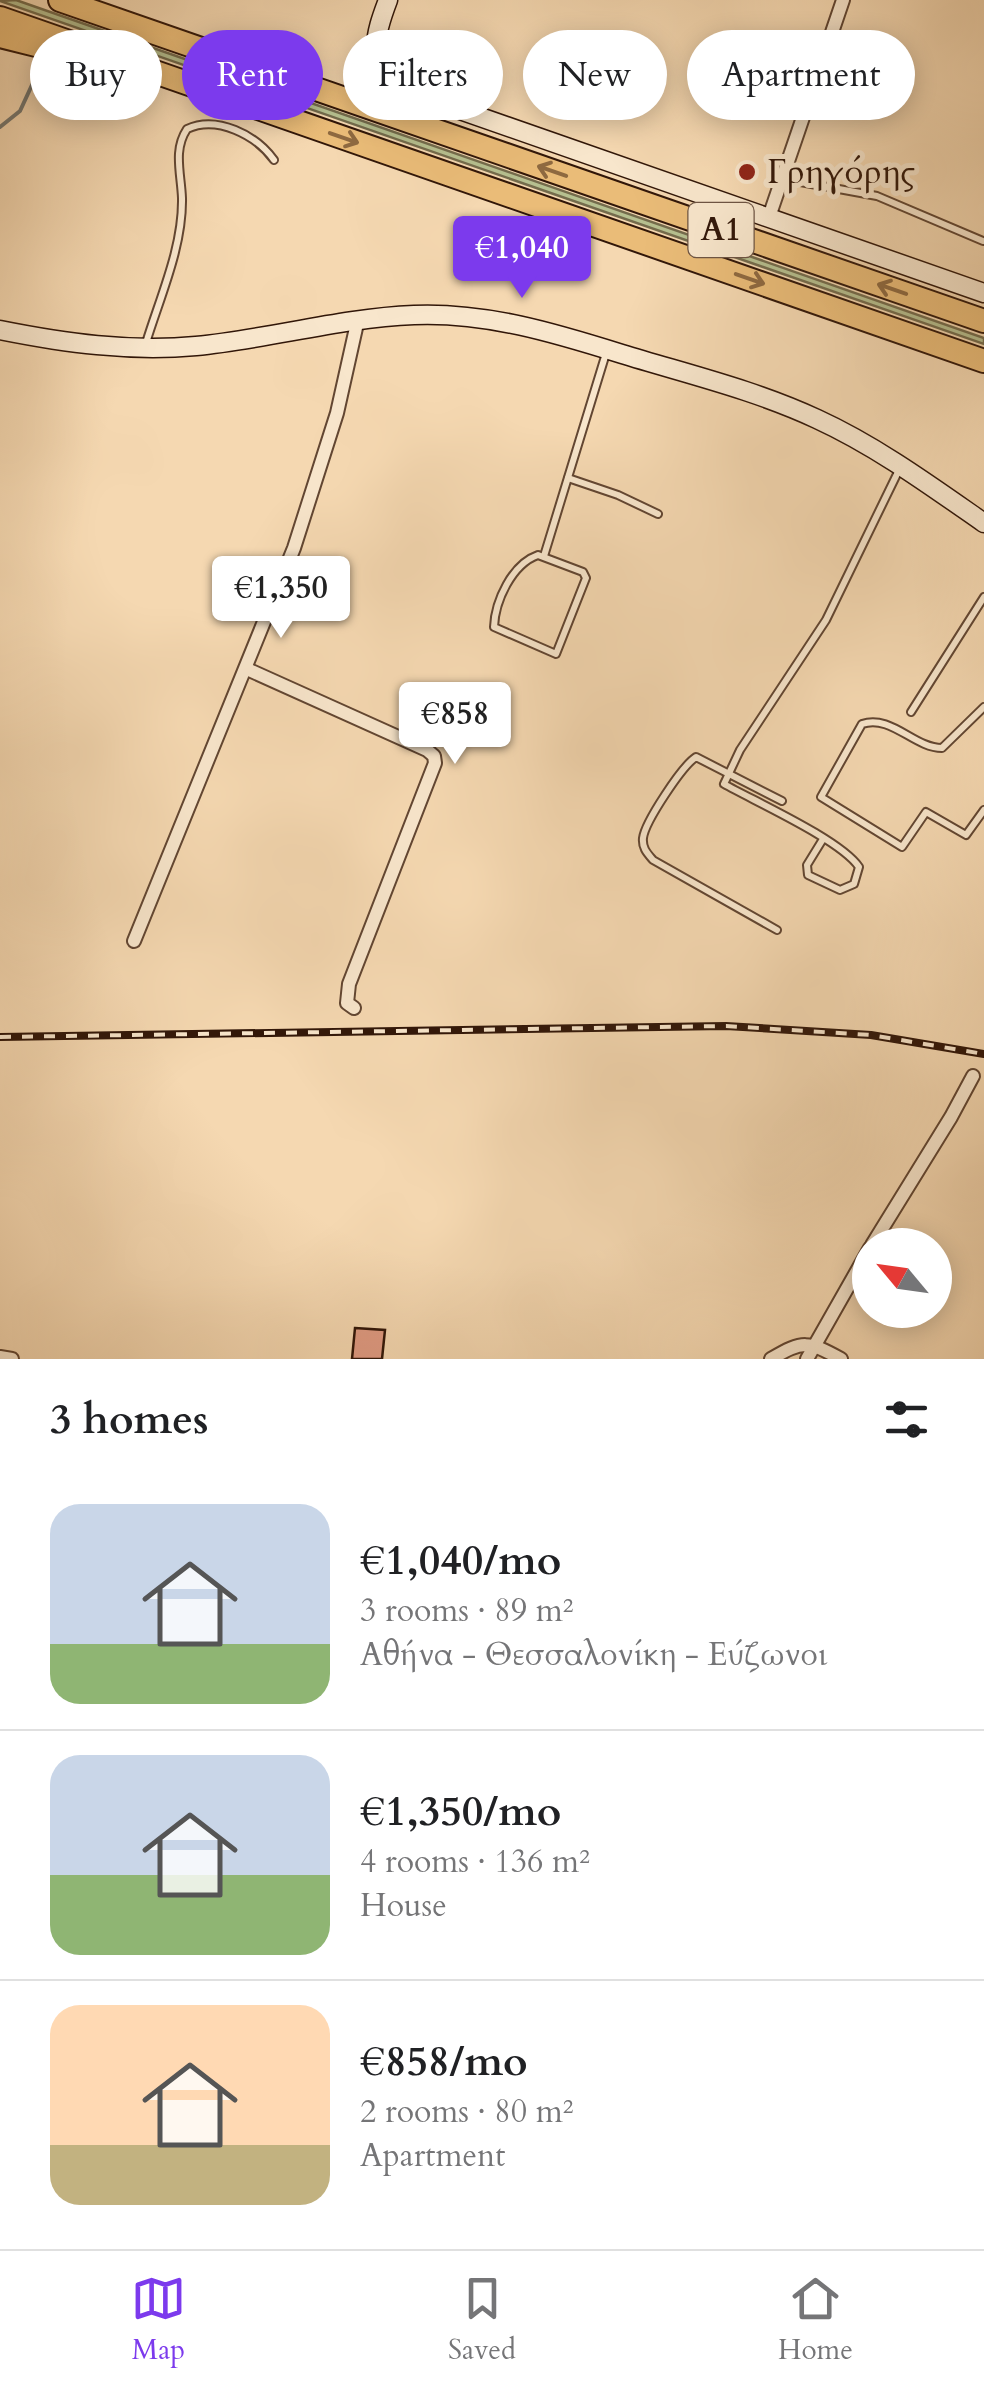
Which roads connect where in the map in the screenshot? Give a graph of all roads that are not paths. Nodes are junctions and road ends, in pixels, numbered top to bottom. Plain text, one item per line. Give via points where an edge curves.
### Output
1 (60, 0) edge
2 (89, 0) edge
3 (388, 0) edge
4 (842, 0) edge
5 (0, 18) edge
6 (0, 36) edge
7 (182, 42) edge
8 (182, 43) edge
9 (176, 80) junction
10 (323, 92) edge
11 (274, 160) dead end
12 (783, 178) junction
13 (770, 217) junction
14 (983, 240) edge
15 (984, 293) edge
16 (358, 319) junction
17 (984, 321) edge
18 (0, 330) edge
19 (144, 349) junction
20 (608, 349) junction
21 (984, 361) edge
22 (901, 467) junction
23 (568, 478) junction
24 (658, 514) dead end
25 (984, 524) edge
26 (544, 556) junction
27 (984, 597) edge
28 (247, 670) junction
29 (984, 707) edge
30 (911, 712) dead end
31 (730, 772) junction
32 (782, 801) dead end
33 (984, 810) edge
34 (823, 839) junction
35 (777, 930) dead end
36 (134, 941) dead end
37 (354, 1008) dead end
38 (973, 1076) dead end
39 (882, 1228) edge
40 (852, 1281) edge
41 (817, 1346) junction
42 (0, 1357) edge
43 (12, 1359) edge
44 (770, 1359) edge
45 (808, 1359) edge
46 (840, 1359) edge

1 - 8 highway, Α1
2 - 7 highway
3 - 13 street via 375,53 381,72 400,89
4 - 12 street
5 - 9 highway, Α1
6 - 9 highway
9 -> 21 highway, Α1
17 -> 10 highway, Α1
11 - 19 lane via 264,146 229,127 187,128 178,152 182,200 176,247
12 - 13 street
12 - 14 lane via 877,196
13 - 15 street
16 - 19 street
16 - 20 street via 475,318
16 - 28 street via 300,531
18 - 19 street
20 - 22 street via 766,398 852,436
20 - 23 lane
22 - 25 street
22 - 31 lane via 826,620
23 - 24 lane
23 - 26 lane
26 - 26 lane via 516,569 494,627 556,654 586,578
27 - 30 lane
28 - 36 street
28 - 37 street via 434,756 349,984
29 - 33 lane via 942,748 879,722 862,724 821,797 902,847 926,812 966,835
31 - 32 lane
31 - 34 lane via 724,784
31 - 35 lane via 704,758 691,759 645,832 644,847 653,860
34 - 34 lane via 852,856 859,867 854,884 840,890 808,876 807,865
38 - 39 street
40 - 41 street
41 - 44 street via 803,1343
41 - 45 street
41 - 46 street
42 - 43 street

